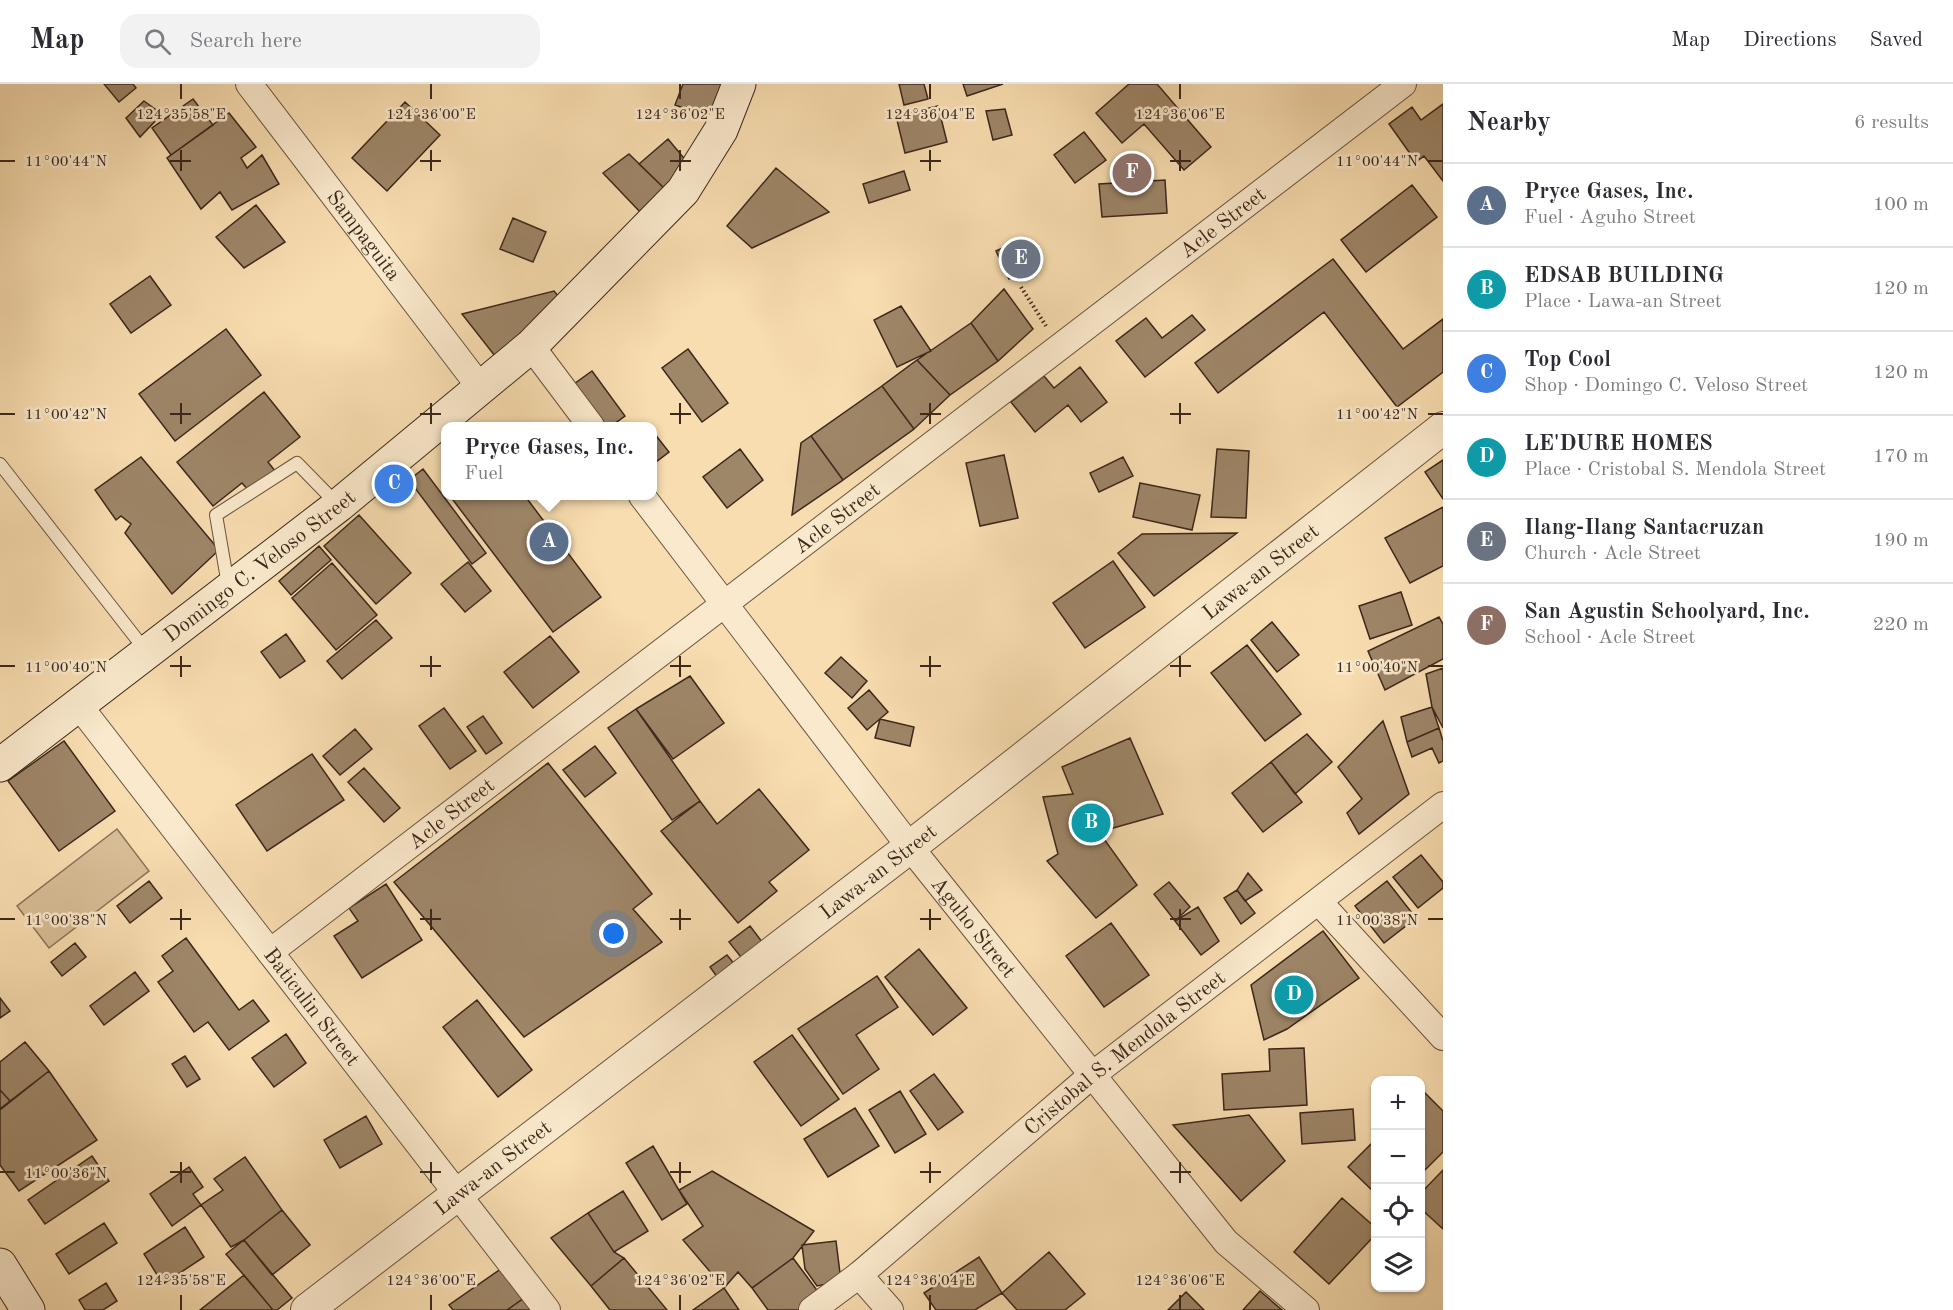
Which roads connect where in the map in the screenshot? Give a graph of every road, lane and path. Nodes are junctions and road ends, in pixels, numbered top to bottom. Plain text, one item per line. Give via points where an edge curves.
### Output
1 (249, 84) edge
2 (739, 84) edge
3 (1403, 84) edge
4 (1021, 287) dead end
5 (531, 346) junction
6 (1060, 347) junction
7 (480, 387) junction
8 (588, 422) edge
9 (1443, 428) edge
10 (0, 464) edge
11 (646, 500) edge
12 (339, 505) junction
13 (229, 589) junction
14 (723, 605) junction
15 (147, 651) junction
16 (76, 703) junction
17 (0, 765) edge
18 (1443, 805) edge
19 (910, 847) junction
20 (1319, 902) junction
21 (270, 952) junction
22 (1443, 1037) edge
23 (1091, 1076) junction
24 (457, 1193) junction
25 (0, 1265) edge
26 (859, 1275) junction
27 (28, 1310) edge
28 (307, 1310) edge
29 (548, 1310) edge
30 (812, 1310) edge
31 (890, 1310) edge
32 (1306, 1310) edge

1 - 7 street, Sampaguita
2 - 5 main road, Domingo C. Veloso Street via 721,130 683,191
3 - 6 street, Acle Street
4 - 6 path
5 - 7 main road, Domingo C. Veloso Street
5 - 8 street
6 - 14 street, Acle Street
7 - 12 main road, Domingo C. Veloso Street
9 - 19 street, Lawa-an Street
10 - 15 lane
11 - 14 street, Aguho Street
12 - 13 main road, Domingo C. Veloso Street
12 - 13 lane via 297,464 216,515
13 - 15 main road, Domingo C. Veloso Street
14 - 19 street, Aguho Street
14 - 21 street, Acle Street
15 - 16 main road, Domingo C. Veloso Street
16 - 17 main road, Domingo C. Veloso Street
16 - 21 street, Baticulin Street
18 - 20 street, Cristobal S. Mendola Street
19 - 23 street, Aguho Street
19 - 24 street, Lawa-an Street
20 - 22 street
20 - 23 street, Cristobal S. Mendola Street
21 - 24 street, Baticulin Street
23 - 26 street, Cristobal S. Mendola Street
23 - 32 street, Aguho Street via 1226,1242
24 - 28 street, Lawa-an Street
24 - 29 street, Baticulin Street
25 - 27 main road
26 - 30 street, Cristobal S. Mendola Street
26 - 31 street

